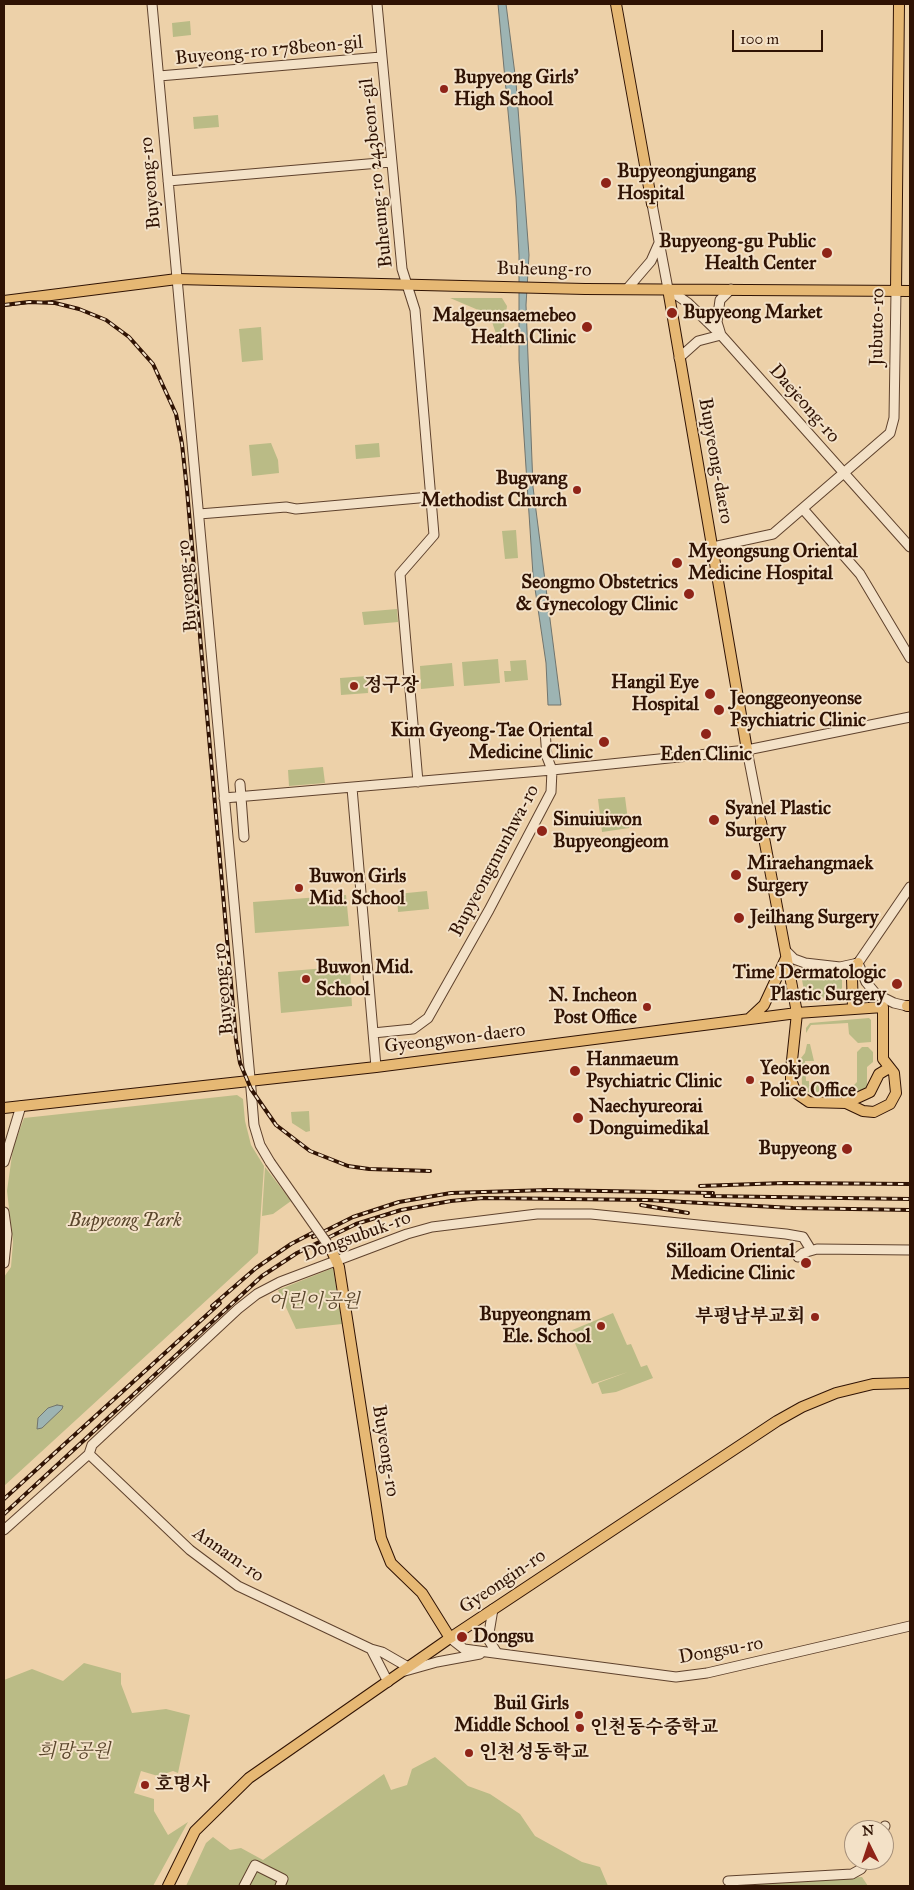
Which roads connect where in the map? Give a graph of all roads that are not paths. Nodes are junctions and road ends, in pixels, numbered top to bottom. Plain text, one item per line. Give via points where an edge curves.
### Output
1 (152, 4) edge
2 (377, 4) edge
3 (616, 4) edge
4 (899, 4) edge
5 (381, 57) junction
6 (159, 76) junction
7 (391, 162) junction
8 (168, 181) junction
9 (652, 204) joint
10 (659, 243) junction
11 (178, 279) junction
12 (408, 285) junction
13 (626, 289) junction
14 (668, 289) junction
15 (731, 289) junction
16 (896, 291) junction
17 (910, 291) edge
18 (4, 301) edge
19 (721, 335) junction
20 (678, 358) junction
21 (844, 474) junction
22 (430, 497) junction
23 (803, 509) junction
24 (199, 514) junction
25 (713, 547) junction
26 (910, 547) edge
27 (910, 658) edge
28 (910, 717) edge
29 (545, 731) dead end
30 (747, 750) junction
31 (552, 770) junction
32 (418, 782) junction
33 (240, 784) dead end
34 (352, 788) junction
35 (241, 796) junction
36 (224, 798) junction
37 (761, 822) joint
38 (244, 837) dead end
39 (910, 887) edge
40 (786, 954) junction
41 (858, 963) junction
42 (909, 1006) edge
43 (853, 1007) junction
44 (883, 1007) junction
45 (797, 1013) junction
46 (747, 1020) junction
47 (373, 1033) junction
48 (376, 1066) junction
49 (889, 1068) junction
50 (250, 1080) junction
51 (846, 1103) junction
52 (21, 1106) junction
53 (4, 1108) edge
54 (4, 1162) edge
55 (4, 1212) edge
56 (331, 1249) joint
57 (811, 1250) junction
58 (910, 1250) edge
59 (798, 1257) dead end
60 (336, 1261) junction
61 (4, 1263) edge
62 (910, 1383) edge
63 (89, 1454) junction
64 (4, 1530) edge
65 (493, 1610) junction
66 (910, 1626) edge
67 (450, 1638) junction
68 (371, 1649) junction
69 (494, 1653) junction
70 (404, 1670) junction
71 (388, 1682) junction
72 (859, 1870) edge
73 (728, 1881) dead end
74 (168, 1886) edge
75 (244, 1886) edge
76 (280, 1886) edge

1 - 6 street, Buyeong-ro
2 - 5 street, Buheung-ro 243beon-gil
3 - 9 main road, Bupyeong-daero
4 - 16 main road, Jubuto-ro
5 - 6 street, Buyeong-ro 178beon-gil
5 - 7 street, Buheung-ro 243beon-gil
6 - 8 street, Buyeong-ro
7 - 8 street
7 - 12 street, Buheung-ro 243beon-gil via 402,269
8 - 11 street, Buyeong-ro
9 - 10 street, Bupyeong-daero
10 - 13 street via 651,261
10 - 14 street, Bupyeong-daero
11 - 12 main road, Buheung-ro
11 - 18 main road, Buheung-ro
11 - 24 street, Buyeong-ro
12 - 13 main road, Buheung-ro
12 - 22 street, Buheung-ro 243beon-gil via 414,310
13 - 14 main road, Buheung-ro
14 - 15 main road, Buheung-ro
14 - 19 street, Daejeong-ro via 688,303
14 - 20 main road, Bupyeong-daero
15 - 16 main road, Buheung-ro
15 - 19 street via 720,300 717,322
16 - 17 main road, Buheung-ro
16 - 21 street, Jubuto-ro via 892,428
19 - 20 street via 698,341
19 - 21 street, Daejeong-ro
20 - 25 main road, Bupyeong-daero
21 - 23 street, Jubuto-ro
21 - 26 street, Daejeong-ro
22 - 24 street
22 - 32 street, Buheung-ro 243beon-gil via 434,535 400,574
23 - 25 street, Jubuto-ro via 773,534
23 - 27 street via 860,574
24 - 36 street, Buyeong-ro
25 - 30 main road, Bupyeong-daero
28 - 30 street, Bupyeongmunhwa-ro
29 - 31 street via 547,758
30 - 31 street, Bupyeongmunhwa-ro
30 - 37 street, Bupyeong-daero
31 - 32 street
31 - 47 street, Bupyeongmunhwa-ro via 551,792 430,1014 413,1029
32 - 34 street
33 - 35 street
34 - 35 street
34 - 47 street
35 - 36 street
35 - 38 street
36 - 50 street, Buyeong-ro
37 - 40 main road, Bupyeong-daero
39 - 41 street
40 - 41 street via 805,963 840,967
40 - 45 main road, Bupyeong-daero
40 - 46 main road via 764,1006
41 - 42 street via 866,982 876,994
41 - 43 main road via 852,979
42 - 44 street, Gyeongwon-daero
43 - 44 main road, Gyeongwon-daero
43 - 45 main road, Gyeongwon-daero
44 - 49 main road via 883,1055
45 - 46 main road, Gyeongwon-daero
45 - 51 main road, Bupyeong-daero via 791,1070 796,1093 809,1102
46 - 48 main road, Gyeongwon-daero
47 - 48 street
48 - 50 main road, Gyeongwon-daero
49 - 51 main road via 878,1074 870,1092
49 - 51 main road via 894,1073 896,1093 890,1104 874,1112
50 - 52 main road, Gyeongwon-daero
50 - 56 street, Buyeong-ro, bridge via 254,1124 260,1145
52 - 53 main road, Gyeongwon-daero
52 - 54 street
55 - 61 street via 7,1234
56 - 60 main road, Buyeong-ro
57 - 58 street
57 - 59 street
57 - 60 street, Dongsubuk-ro via 803,1237 749,1229 591,1214 537,1214 432,1227
60 - 63 street, Dongsubuk-ro via 266,1288 238,1309 92,1445
60 - 67 main road, Buyeong-ro via 380,1538 391,1563 422,1593
62 - 65 main road, Gyeongin-ro via 866,1386 836,1393 802,1407
63 - 64 street, Dongsubuk-ro
63 - 68 street, Annam-ro via 190,1550 238,1586
65 - 67 main road, Gyeongin-ro
65 - 69 street via 488,1639
66 - 69 street, Dongsu-ro via 707,1673 676,1676
67 - 69 street, Dongsu-ro via 464,1649
67 - 70 main road, Gyeongin-ro
68 - 70 street, Annam-ro via 382,1652
68 - 71 street
69 - 70 street
70 - 71 main road, Gyeongin-ro
71 - 74 main road, Gyeongin-ro via 249,1778 224,1800 195,1831
72 - 73 street via 852,1874
75 - 76 street via 254,1865 283,1878

